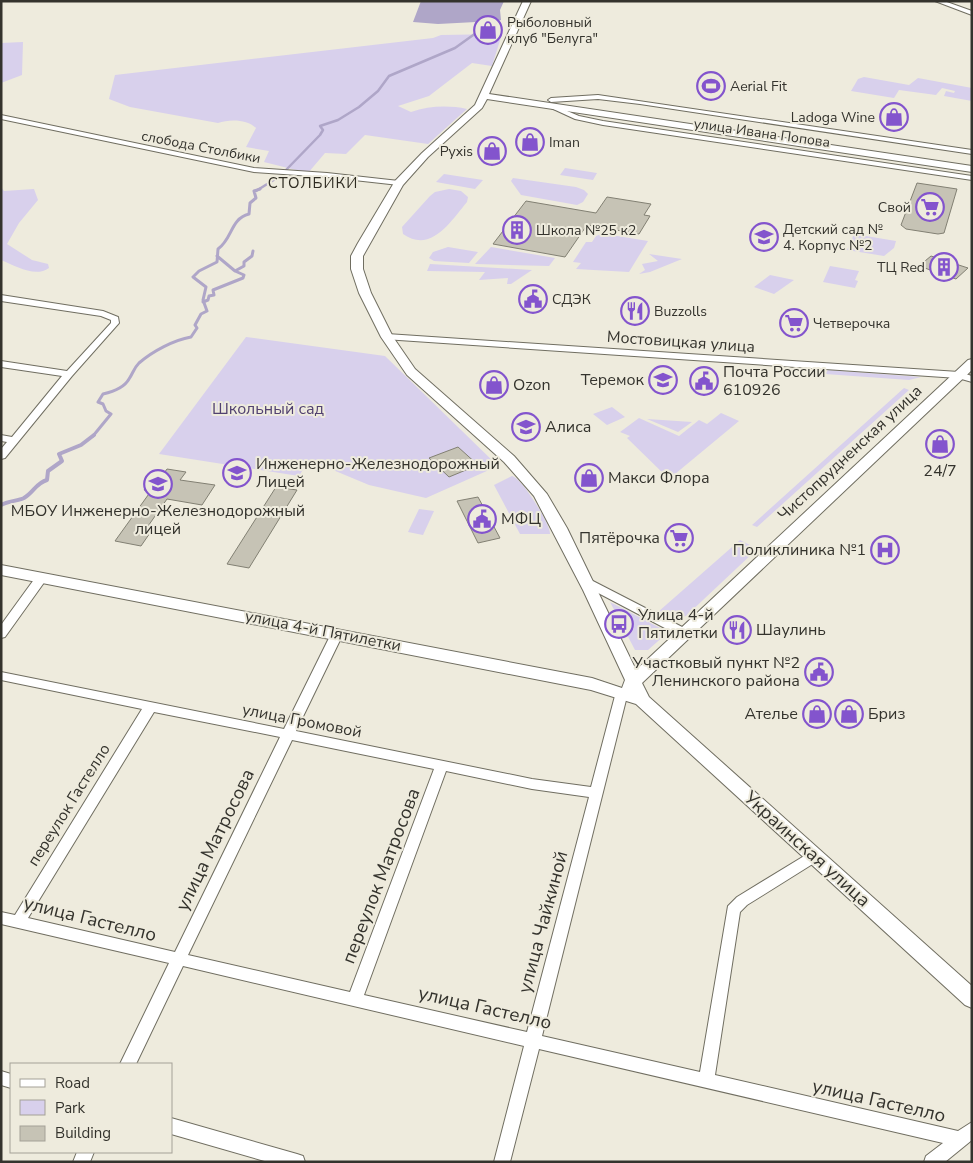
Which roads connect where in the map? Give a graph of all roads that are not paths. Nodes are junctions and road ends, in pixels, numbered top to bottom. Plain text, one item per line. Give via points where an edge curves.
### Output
1 (527, 1) edge
2 (938, 1) edge
3 (972, 13) edge
4 (486, 93) junction
5 (551, 103) junction
6 (1, 117) edge
7 (972, 152) edge
8 (972, 162) edge
9 (972, 169) edge
10 (972, 178) edge
11 (399, 183) junction
12 (1, 298) edge
13 (387, 337) junction
14 (972, 363) edge
15 (1, 364) edge
16 (69, 374) junction
17 (965, 377) edge
18 (1, 438) edge
19 (15, 440) junction
20 (1, 456) edge
21 (1, 570) edge
22 (42, 577) junction
23 (587, 582) junction
24 (1, 634) edge
25 (338, 634) junction
26 (684, 634) junction
27 (1, 676) edge
28 (634, 680) junction
29 (622, 692) junction
30 (642, 700) junction
31 (150, 707) junction
32 (288, 736) junction
33 (442, 766) junction
34 (597, 794) junction
35 (814, 856) junction
36 (1, 918) edge
37 (18, 922) junction
38 (178, 960) junction
39 (355, 998) junction
40 (972, 999) edge
41 (532, 1040) junction
42 (128, 1063) edge
43 (706, 1081) junction
44 (172, 1126) edge
45 (965, 1135) edge
46 (297, 1162) edge
47 (502, 1162) edge
48 (932, 1162) edge

1 - 4 main road
2 - 3 street
4 - 5 main road, улица Ивана Попова
4 - 11 main road via 474,111
5 - 7 street, улица Ивана Попова via 598,97
5 - 8 main road, улица Ивана Попова
5 - 9 main road, улица Ивана Попова
5 - 10 street, улица Ивана Попова via 576,118 603,123
6 - 11 street, слобода Столбики via 254,170
11 - 13 main road via 366,237 356,263 365,293
12 - 16 street via 103,314 115,319 110,329
13 - 17 street, Мостовицкая улица
13 - 23 main road via 399,357 428,389 527,477 560,528
14 - 17 main road, Чистопрудненская улица
15 - 16 street
16 - 19 street
17 - 26 main road, Чистопрудненская улица
18 - 19 street
19 - 20 street
21 - 22 main road, улица 4-й Пятилетки
22 - 24 street
22 - 25 main road, улица 4-й Пятилетки
23 - 26 street
23 - 28 main road
25 - 29 main road, улица 4-й Пятилетки
25 - 32 street, улица Матросова
26 - 28 main road, Чистопрудненская улица
27 - 31 street, улица Громовой
28 - 29 main road, Чистопрудненская улица
28 - 30 main road
29 - 30 main road, улица 4-й Пятилетки
29 - 34 street, улица Чайкиной
30 - 35 main road, Украинская улица
31 - 32 street, улица Громовой
31 - 37 street, переулок Гастелло
32 - 33 street, улица Громовой
32 - 38 street, улица Матросова
33 - 34 street, улица Громовой
33 - 39 street, переулок Матросова
34 - 41 street, улица Чайкиной
35 - 40 main road, Украинская улица
35 - 43 street via 733,910
36 - 37 street, улица Гастелло
37 - 38 street, улица Гастелло
38 - 39 street, улица Гастелло
38 - 42 street, улица Матросова
39 - 41 street, улица Гастелло
41 - 43 street, улица Гастелло
41 - 47 street, улица Чайкиной
43 - 45 street, улица Гастелло
44 - 46 street
45 - 48 street

